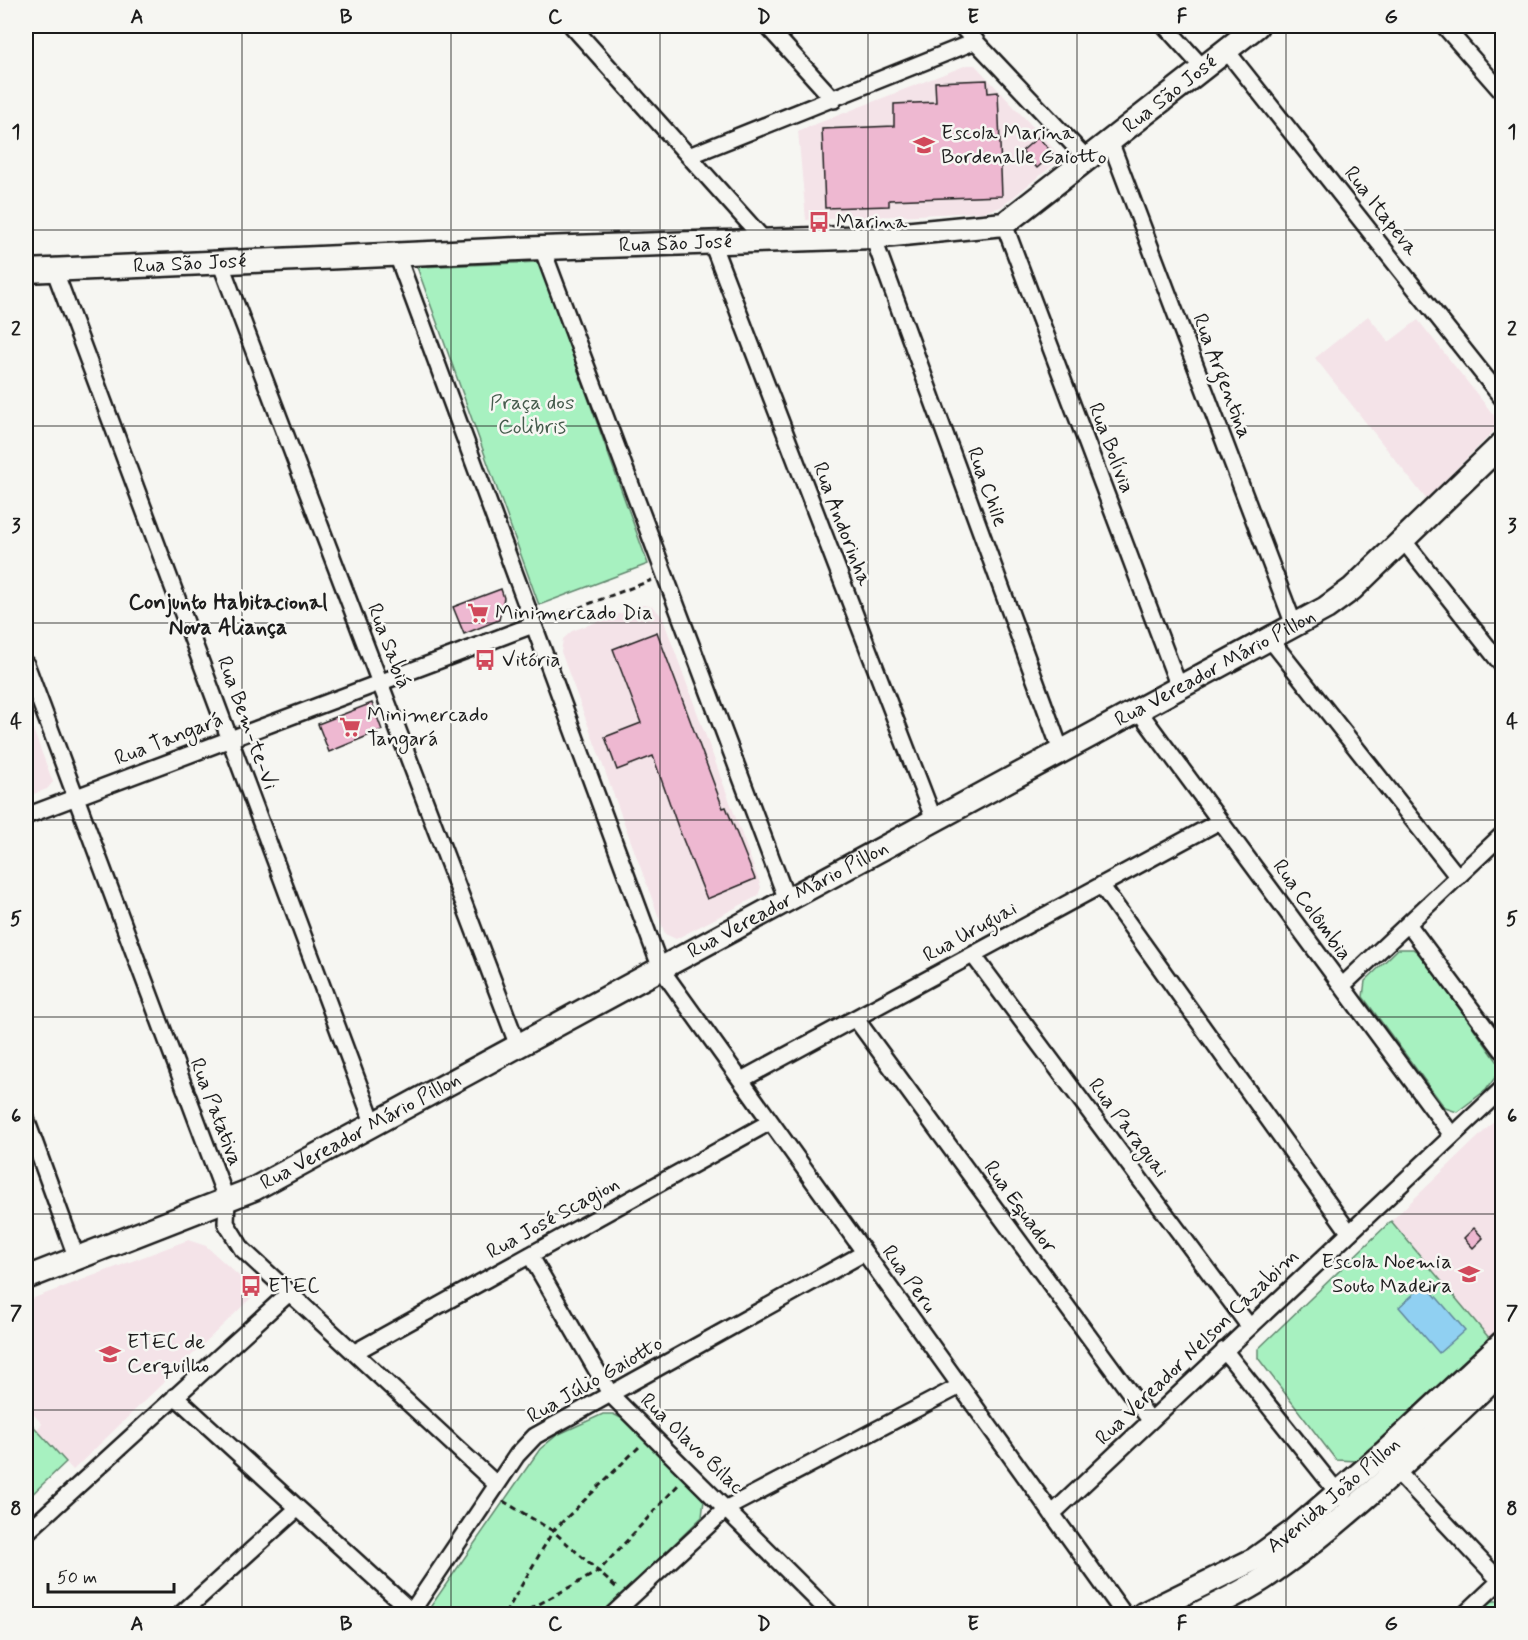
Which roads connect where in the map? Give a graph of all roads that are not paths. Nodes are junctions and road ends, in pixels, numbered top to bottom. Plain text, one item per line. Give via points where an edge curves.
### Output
1 (572, 26) edge
2 (767, 26) edge
3 (961, 26) edge
4 (1165, 26) edge
5 (1257, 26) edge
6 (1444, 26) edge
7 (976, 41) junction
8 (1226, 50) junction
9 (1203, 68) junction
10 (1503, 92) edge
11 (834, 100) junction
12 (1110, 141) junction
13 (689, 156) junction
14 (1087, 159) junction
15 (1004, 224) junction
16 (873, 237) junction
17 (765, 241) junction
18 (712, 243) junction
19 (542, 248) junction
20 (397, 255) junction
21 (220, 262) junction
22 (54, 269) junction
23 (26, 271) edge
24 (1503, 398) edge
25 (1503, 444) edge
26 (1403, 540) junction
27 (533, 625) junction
28 (1294, 625) junction
29 (1270, 639) junction
30 (26, 664) edge
31 (1503, 665) edge
32 (380, 682) junction
33 (1179, 687) junction
34 (1138, 710) junction
35 (230, 739) junction
36 (1061, 751) junction
37 (75, 797) junction
38 (26, 816) edge
39 (934, 820) junction
40 (1220, 821) junction
41 (1503, 835) edge
42 (1458, 877) junction
43 (1101, 885) junction
44 (787, 900) junction
45 (1408, 924) junction
46 (973, 955) junction
47 (661, 969) junction
48 (1342, 986) junction
49 (856, 1019) junction
50 (518, 1046) junction
51 (1503, 1050) edge
52 (741, 1080) junction
53 (1503, 1089) edge
54 (26, 1119) edge
55 (770, 1122) junction
56 (374, 1125) junction
57 (1452, 1135) junction
58 (227, 1201) junction
59 (1349, 1232) junction
60 (864, 1252) junction
61 (530, 1255) junction
62 (77, 1259) junction
63 (26, 1278) edge
64 (289, 1293) junction
65 (1249, 1326) junction
66 (1503, 1343) edge
67 (1224, 1350) junction
68 (356, 1352) junction
69 (1503, 1371) edge
70 (960, 1386) junction
71 (611, 1395) junction
72 (176, 1396) junction
73 (1150, 1420) junction
74 (1389, 1463) junction
75 (493, 1489) junction
76 (1345, 1502) junction
77 (298, 1508) junction
78 (728, 1508) junction
79 (1052, 1514) junction
80 (26, 1533) edge
81 (1502, 1581) edge
82 (411, 1613) edge
83 (181, 1614) edge
84 (613, 1614) edge
85 (831, 1614) edge
86 (1124, 1614) edge
87 (1143, 1614) edge
88 (1198, 1614) edge
89 (1465, 1614) edge

1 - 13 street
2 - 11 street
3 - 7 street
4 - 9 street
5 - 8 street, Rua São José
6 - 10 street
7 - 11 street
7 - 14 street
8 - 9 street, Rua São José
8 - 24 street, Rua Itapeva
9 - 12 street, Rua São José
11 - 13 street
12 - 14 street, Rua São José
12 - 28 street, Rua Argentina
13 - 17 street
14 - 15 street, Rua São José
15 - 16 street, Rua São José
15 - 33 street, Rua Bolívia
16 - 17 street, Rua São José
16 - 36 street, Rua Chile
17 - 18 street, Rua São José
18 - 19 street, Rua São José
18 - 39 street, Rua Andorinha
19 - 20 street, Rua São José
19 - 44 street
20 - 21 street, Rua São José
20 - 27 street
21 - 22 street, Rua São José
21 - 32 street, Rua Sabiá
22 - 23 street, Rua São José
22 - 35 street, Rua Bem-te-Vi
25 - 26 street, Rua Vereador Mário Pillon
26 - 28 street, Rua Vereador Mário Pillon via 1352,589
26 - 31 street
27 - 32 street, Rua Tangará
27 - 47 street
28 - 29 street, Rua Vereador Mário Pillon
29 - 33 street, Rua Vereador Mário Pillon
29 - 42 street
30 - 37 street, Rua Patativa
32 - 35 street, Rua Tangará
32 - 50 street, Rua Sabiá
33 - 34 street, Rua Vereador Mário Pillon
34 - 36 street, Rua Vereador Mário Pillon
34 - 40 street, Rua Colômbia
35 - 37 street, Rua Tangará
35 - 56 street, Rua Bem-te-Vi
36 - 39 street, Rua Vereador Mário Pillon
37 - 38 street, Rua Tangará
37 - 58 street, Rua Patativa
39 - 44 street, Rua Vereador Mário Pillon
40 - 43 street, Rua Uruguai
40 - 48 street, Rua Colômbia
41 - 42 street
42 - 45 street
43 - 46 street, Rua Uruguai
43 - 59 street
44 - 47 street, Rua Vereador Mário Pillon
45 - 48 street
45 - 51 street
46 - 49 street, Rua Uruguai
46 - 65 street, Rua Paraguai
47 - 50 street, Rua Vereador Mário Pillon
47 - 52 street, Rua Peru
48 - 57 street, Rua Colômbia
49 - 52 street, Rua Uruguai
49 - 73 street, Rua Equador
50 - 56 street, Rua Vereador Mário Pillon
52 - 55 street, Rua Peru
53 - 57 street, Rua Vereador Nelson Cazabim
54 - 62 street
55 - 60 street, Rua Peru
55 - 61 street, Rua José Scagion
56 - 58 street, Rua Vereador Mário Pillon
57 - 59 street, Rua Vereador Nelson Cazabim
58 - 62 street, Rua Vereador Mário Pillon
58 - 64 street, Rua Patativa via 226,1223 242,1249
59 - 65 street, Rua Vereador Nelson Cazabim
60 - 70 street, Rua Peru
60 - 71 street, Rua Júlio Gaiotto
61 - 68 street, Rua José Scagion
61 - 71 street, Rua Olavo Bilac
62 - 63 street, Rua Vereador Mário Pillon
64 - 68 street, Rua Patativa
64 - 72 street
65 - 67 street, Rua Vereador Nelson Cazabim
66 - 74 street, Avenida João Pillon
67 - 73 street, Rua Vereador Nelson Cazabim
67 - 76 street
68 - 75 street, Rua Patativa
69 - 74 street, Avenida João Pillon
70 - 78 street
70 - 79 street, Rua Peru
71 - 75 street, Rua Júlio Gaiotto via 535,1436
71 - 78 street, Rua Olavo Bilac
72 - 77 street
72 - 80 street
73 - 79 street, Rua Vereador Nelson Cazabim
74 - 76 street, Avenida João Pillon
74 - 81 street
75 - 82 street, Rua Júlio Gaiotto
76 - 87 street, Avenida João Pillon via 1255,1559
76 - 88 street, Avenida João Pillon via 1271,1574
77 - 82 street
77 - 83 street
78 - 84 street
78 - 85 street, Rua Olavo Bilac
79 - 86 street, Rua Peru
81 - 89 street

